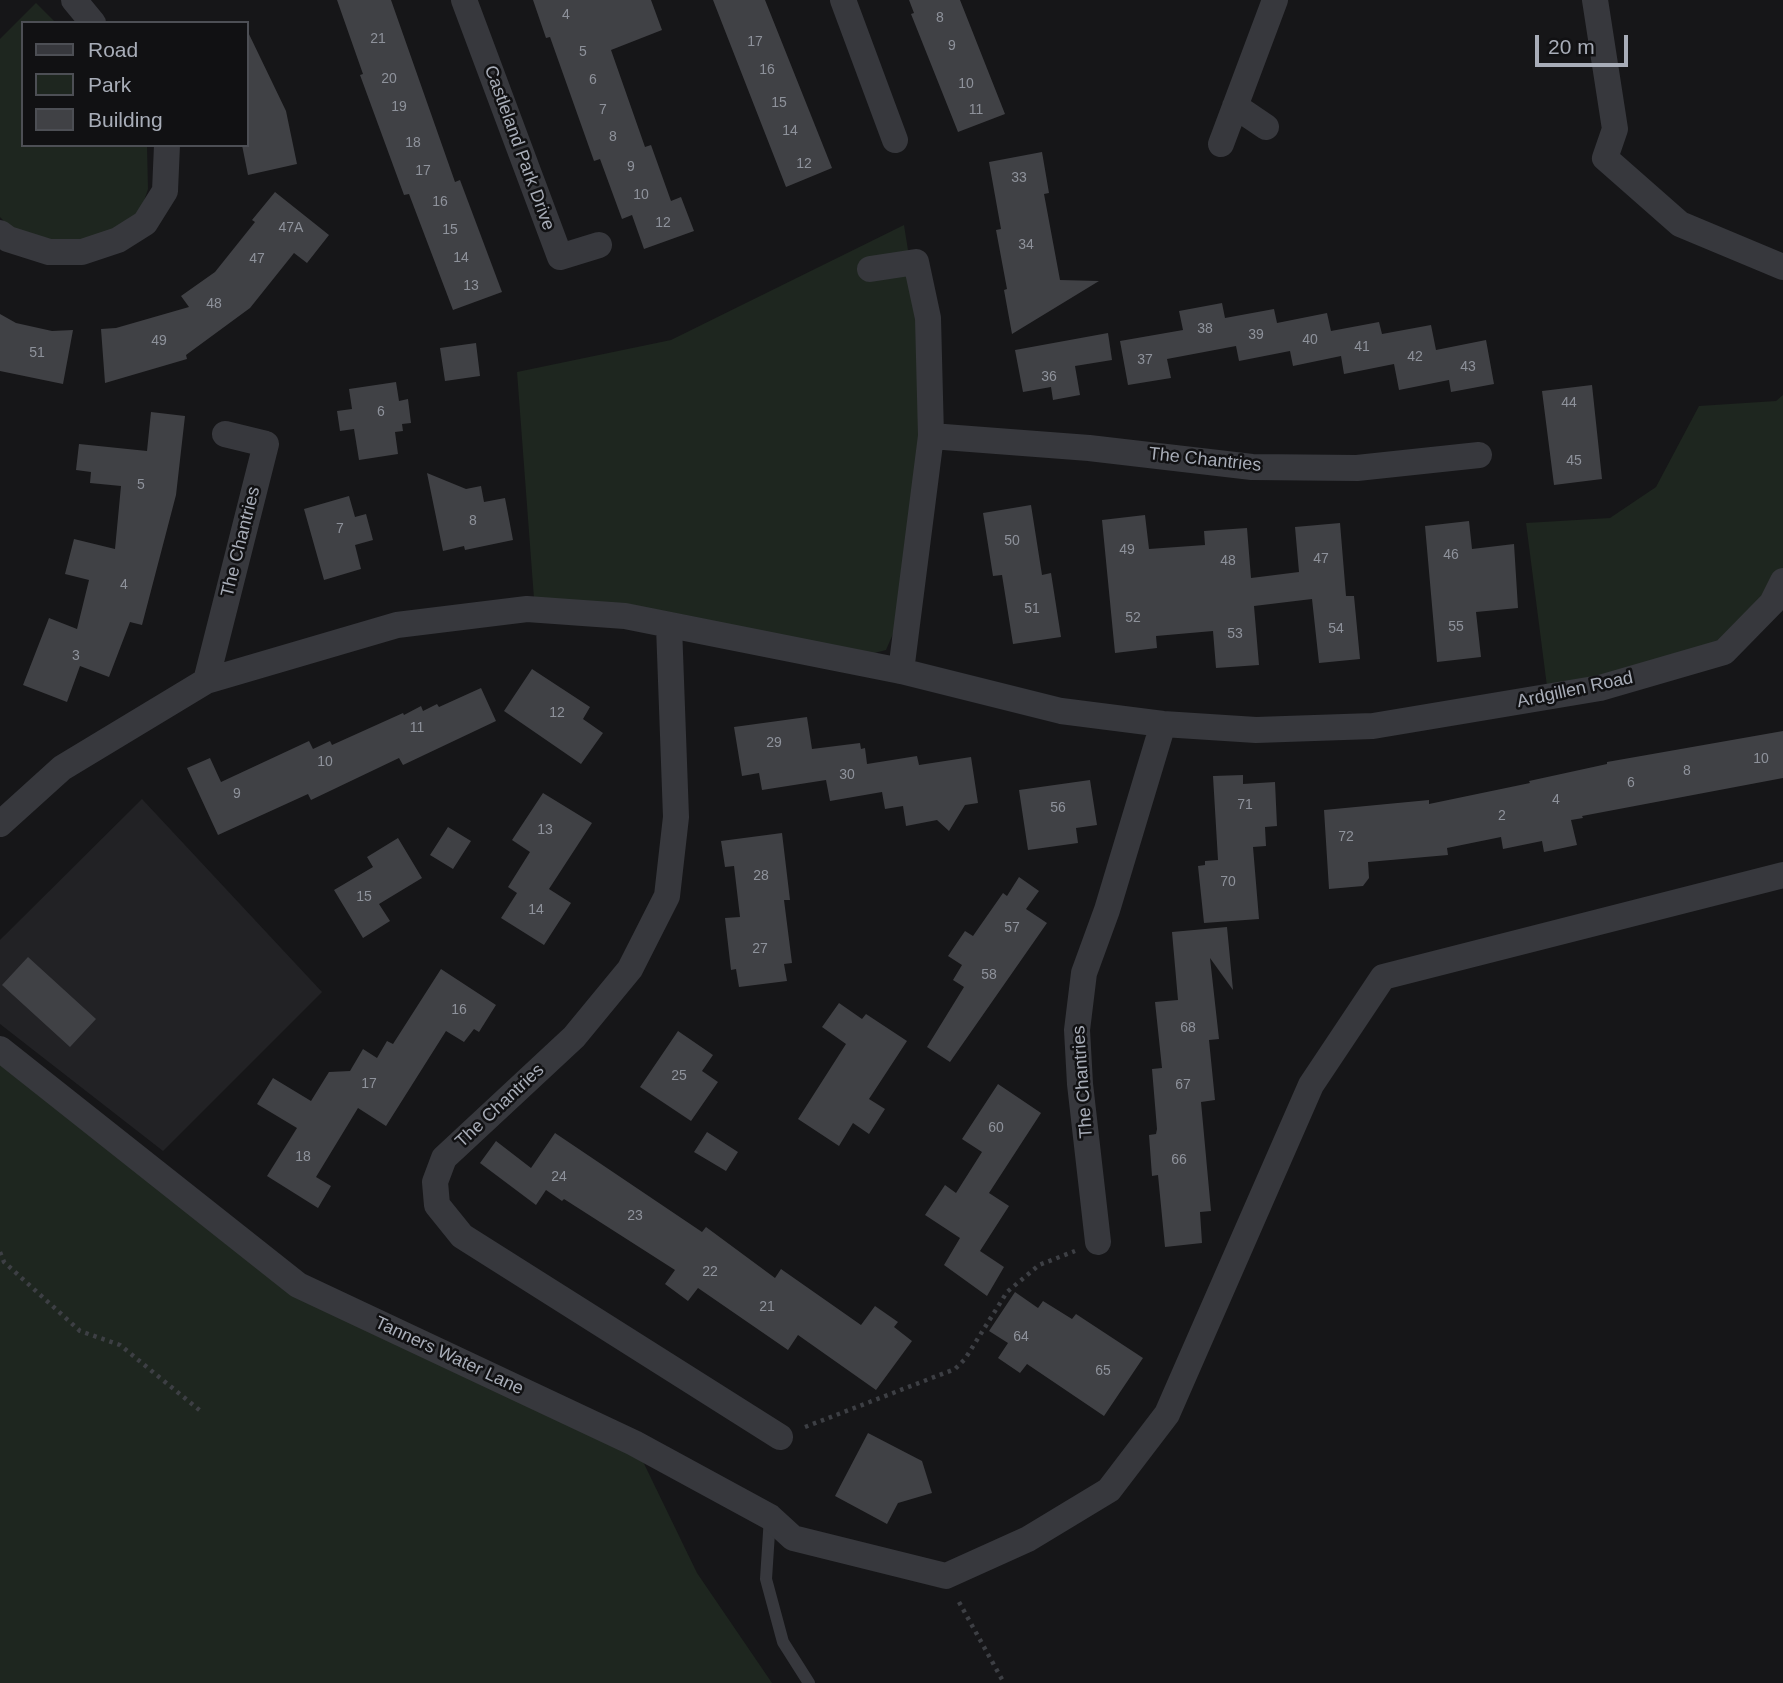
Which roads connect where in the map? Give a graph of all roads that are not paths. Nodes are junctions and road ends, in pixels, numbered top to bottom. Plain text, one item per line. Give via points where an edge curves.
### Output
1 (74, 0) edge
2 (464, 0) edge
3 (843, 0) edge
4 (1275, 0) edge
5 (1595, 0) edge
6 (91, 21) edge
7 (1235, 106) junction
8 (1266, 127) dead end
9 (895, 141) dead end
10 (1221, 144) dead end
11 (167, 147) edge
12 (0, 233) edge
13 (599, 245) dead end
14 (1783, 267) edge
15 (870, 270) dead end
16 (225, 433) dead end
17 (931, 436) junction
18 (1479, 455) dead end
19 (1779, 602) edge
20 (669, 626) junction
21 (901, 671) junction
22 (206, 681) junction
23 (1163, 723) junction
24 (0, 824) edge
25 (1783, 875) edge
26 (0, 1049) edge
27 (1098, 1242) road end
28 (780, 1437) road end
29 (770, 1517) junction
30 (809, 1683) edge

1 - 6 street
2 - 13 street, Castleland Park Drive via 560,257
3 - 9 street
4 - 7 street
5 - 14 street via 1615,129 1605,158 1680,224
7 - 8 street
7 - 10 street
11 - 12 street via 165,191 145,223 118,240 82,252 50,252
15 - 17 street via 916,262 928,318
16 - 22 street, The Chantries via 266,444
17 - 18 street, The Chantries via 1089,447 1252,467 1357,468
17 - 21 street
19 - 23 street, Ardgillen Road via 1724,652 1600,688 1373,726 1256,730
20 - 21 street
20 - 22 street via 625,616 527,609 397,625
20 - 28 street, The Chantries via 676,817 667,897 630,969 574,1037 444,1158 435,1182 437,1205 462,1236
21 - 23 street via 1061,710
22 - 24 street via 62,768
23 - 27 street, The Chantries via 1084,973 1077,1030
25 - 29 street, Tanners Water Lane via 1383,977 1311,1086 1167,1414 1109,1490 1028,1539 946,1576 793,1538
26 - 29 street, Tanners Water Lane via 298,1285 634,1443
29 - 30 lane via 766,1579 783,1642

